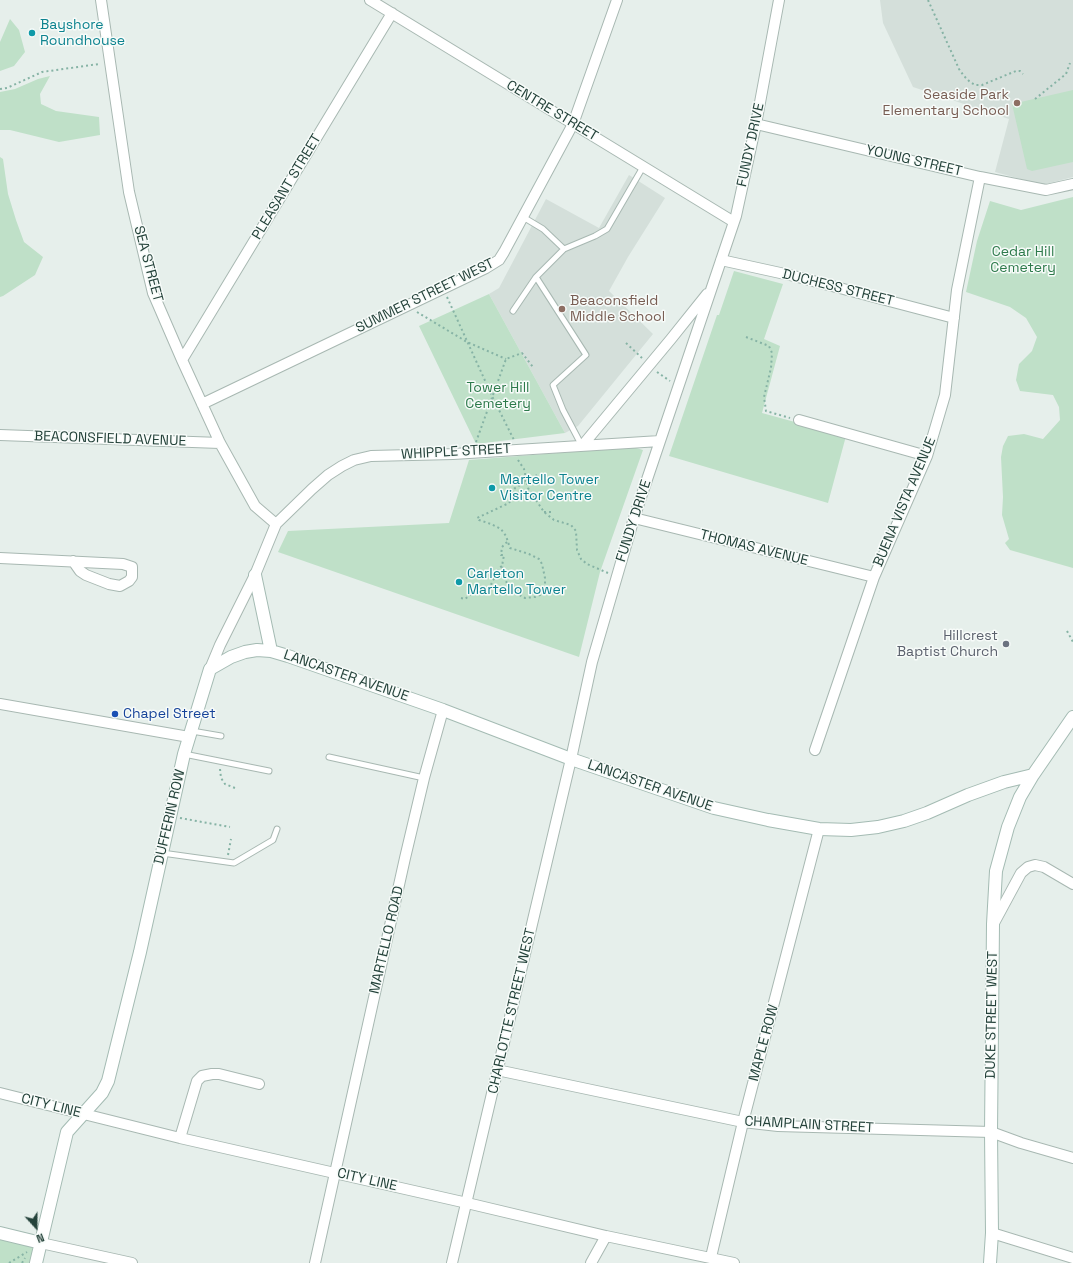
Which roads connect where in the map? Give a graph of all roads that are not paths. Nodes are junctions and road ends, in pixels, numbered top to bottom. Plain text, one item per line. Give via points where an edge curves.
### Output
1 (101, 0) edge
2 (370, 0) edge
3 (617, 0) edge
4 (779, 0) edge
5 (392, 13) junction
6 (573, 124) junction
7 (756, 124) junction
8 (643, 167) junction
9 (980, 177) junction
10 (1073, 184) edge
11 (523, 217) junction
12 (734, 222) junction
13 (564, 249) junction
14 (721, 260) junction
15 (536, 277) junction
16 (712, 288) junction
17 (513, 311) dead end
18 (954, 318) junction
19 (182, 360) junction
20 (202, 404) junction
21 (799, 420) road end
22 (0, 435) edge
23 (660, 441) junction
24 (220, 443) junction
25 (582, 446) junction
26 (927, 456) junction
27 (634, 518) junction
28 (276, 524) junction
29 (0, 558) edge
30 (74, 562) junction
31 (255, 575) junction
32 (874, 577) junction
33 (271, 651) junction
34 (210, 669) junction
35 (0, 704) edge
36 (443, 710) junction
37 (1073, 717) edge
38 (190, 734) junction
39 (221, 736) dead end
40 (815, 750) dead end
41 (184, 754) junction
42 (329, 757) dead end
43 (571, 759) junction
44 (269, 771) dead end
45 (1033, 775) junction
46 (424, 778) junction
47 (277, 829) dead end
48 (820, 829) junction
49 (162, 853) junction
50 (1073, 884) edge
51 (993, 924) junction
52 (497, 1070) junction
53 (259, 1084) dead end
54 (0, 1093) edge
55 (84, 1114) junction
56 (743, 1122) junction
57 (991, 1132) junction
58 (180, 1138) junction
59 (1073, 1158) edge
60 (334, 1172) junction
61 (467, 1203) junction
62 (992, 1232) junction
63 (0, 1233) edge
64 (606, 1236) junction
65 (41, 1243) junction
66 (711, 1257) junction
67 (1073, 1258) edge
68 (36, 1263) edge
69 (132, 1263) edge
70 (315, 1263) edge
71 (452, 1263) edge
72 (591, 1263) edge
73 (734, 1263) edge
74 (990, 1263) edge

1 - 19 street, SEA STREET via 129,192 153,293
2 - 5 street, CENTRE STREET
3 - 6 street, SUMMER STREET WEST
4 - 7 street, FUNDY DRIVE
5 - 6 street, CENTRE STREET
5 - 19 street, PLEASANT STREET
6 - 8 street, CENTRE STREET
6 - 11 street, SUMMER STREET WEST
7 - 9 street, YOUNG STREET
7 - 12 street, FUNDY DRIVE
8 - 12 street, CENTRE STREET
8 - 13 lane via 607,229
9 - 10 street, YOUNG STREET via 1046,190
9 - 18 street, BUENA VISTA AVENUE via 957,290
11 - 13 lane via 543,228
11 - 20 street, SUMMER STREET WEST via 502,256 486,268
12 - 14 street, FUNDY DRIVE
13 - 15 lane
14 - 16 street, FUNDY DRIVE
14 - 18 street, DUCHESS STREET via 794,276
15 - 17 lane
15 - 25 lane via 586,355 553,385
16 - 23 street, FUNDY DRIVE
16 - 25 street, FUNDY DRIVE
18 - 26 street, BUENA VISTA AVENUE via 945,395
19 - 20 street, SEA STREET
20 - 24 street, SEA STREET
21 - 26 street
22 - 24 street, BEACONSFIELD AVENUE
23 - 25 street, WHIPPLE STREET
23 - 27 street, FUNDY DRIVE
24 - 28 street, SEA STREET via 255,506
25 - 28 street, WHIPPLE STREET via 371,456 354,460 328,474
26 - 32 street, BUENA VISTA AVENUE
27 - 32 street, THOMAS AVENUE
27 - 43 street, FUNDY DRIVE via 592,662
28 - 31 street, DUFFERIN ROW
29 - 30 street
30 - 30 street via 86,575 109,584 120,586 132,577 132,567 128,564
31 - 33 street
31 - 34 street, DUFFERIN ROW
32 - 40 street, BUENA VISTA AVENUE
33 - 34 street, LANCASTER AVENUE via 245,652
33 - 36 street, LANCASTER AVENUE
34 - 38 street, DUFFERIN ROW
35 - 38 street
36 - 43 street, LANCASTER AVENUE
36 - 46 street, MARTELLO ROAD
37 - 45 street
38 - 39 lane
38 - 41 street, DUFFERIN ROW
41 - 44 lane
41 - 49 street, DUFFERIN ROW
42 - 46 lane
43 - 48 street, LANCASTER AVENUE via 714,808
43 - 52 street, CHARLOTTE STREET WEST
45 - 48 street, LANCASTER AVENUE via 1004,782 904,821 851,830
45 - 51 street, DUKE STREET WEST via 1020,797 1002,842 996,870
46 - 60 street, MARTELLO ROAD
47 - 49 lane via 272,840 234,863
48 - 56 street, MAPLE ROW
49 - 55 street, DUFFERIN ROW via 108,1082
50 - 51 street via 1044,867 1028,867 1021,873
51 - 57 street, DUKE STREET WEST
52 - 56 street, CHAMPLAIN STREET
52 - 61 street, CHARLOTTE STREET WEST
53 - 58 street via 219,1074 202,1076 195,1087
54 - 55 street, CITY LINE
55 - 58 street, CITY LINE
55 - 65 street, DUFFERIN ROW via 66,1138
56 - 57 street, CHAMPLAIN STREET via 778,1126
56 - 66 street, MAPLE ROW
57 - 59 street, CHAMPLAIN STREET via 1021,1144
57 - 62 street, DUKE STREET WEST
58 - 60 street, CITY LINE
60 - 61 street, CITY LINE
60 - 70 street, MARTELLO ROAD
61 - 64 street, CITY LINE
61 - 71 street, CHARLOTTE STREET WEST
62 - 67 street
62 - 74 street, DUKE STREET WEST
63 - 65 street
64 - 66 street, CITY LINE
64 - 72 street
65 - 68 street, DUFFERIN ROW
65 - 69 street
66 - 73 street, CITY LINE

